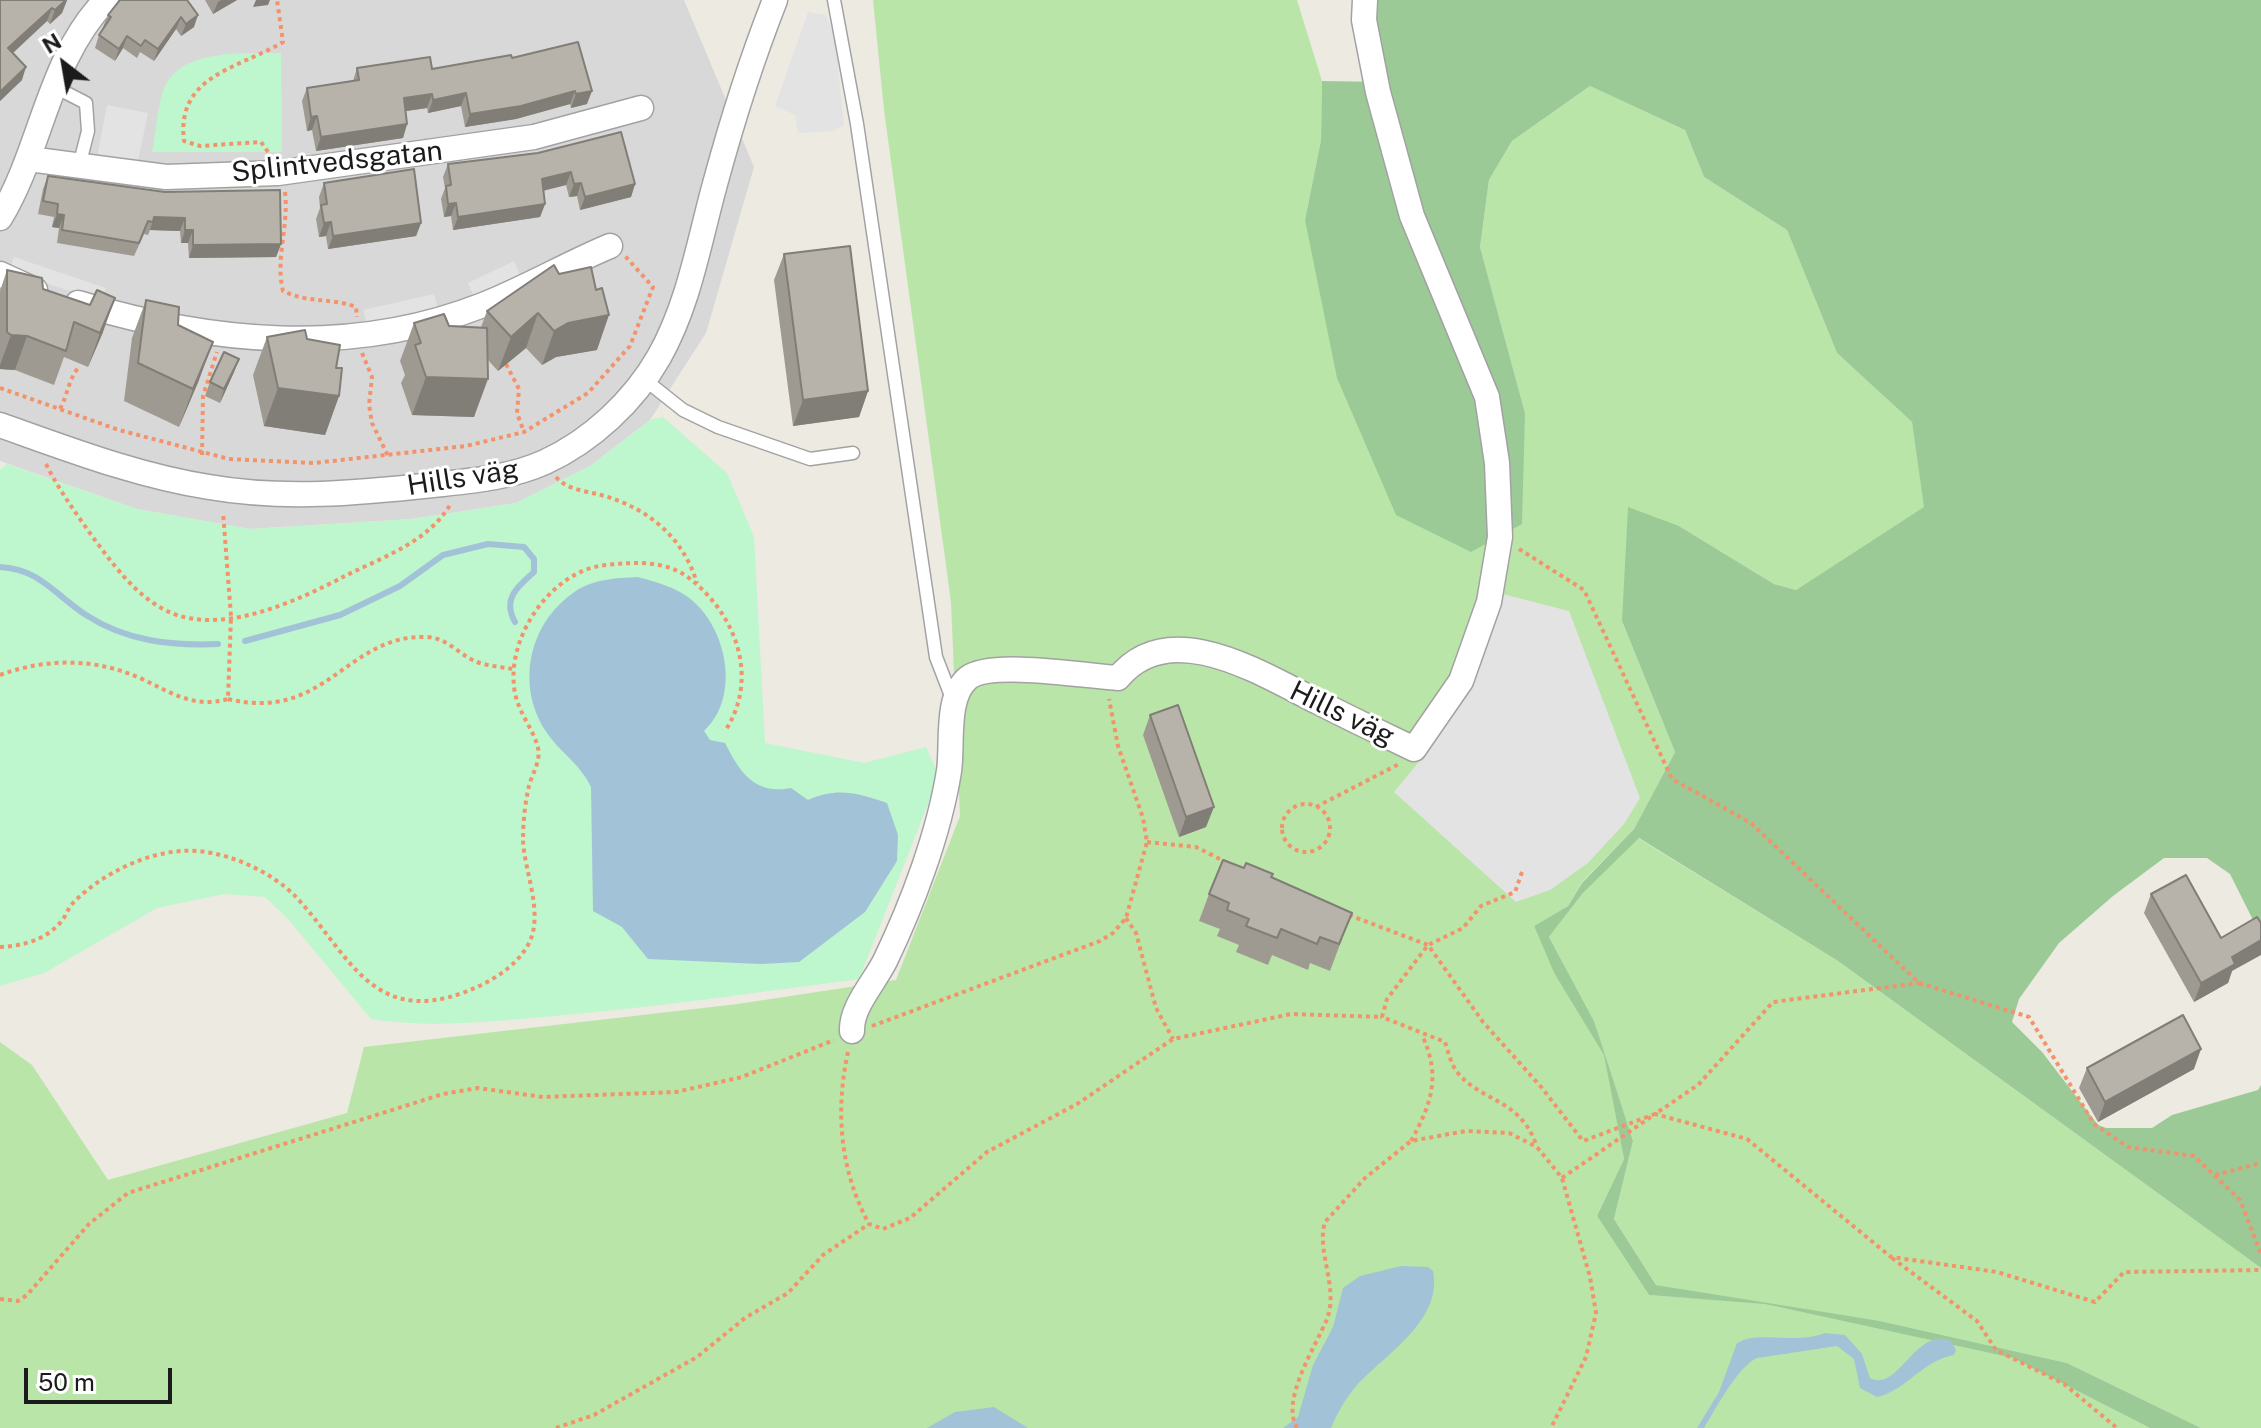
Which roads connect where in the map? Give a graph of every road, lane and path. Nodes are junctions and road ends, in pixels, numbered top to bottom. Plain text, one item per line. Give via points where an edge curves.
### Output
1 (277, 0) edge
2 (775, 0) edge
3 (834, 0) edge
4 (1365, 0) edge
5 (89, 5) edge
6 (53, 86) junction
7 (641, 108) dead end
8 (29, 159) junction
9 (79, 166) junction
10 (283, 172) junction
11 (0, 218) edge
12 (610, 246) joint
13 (0, 274) edge
14 (359, 335) junction
15 (218, 336) junction
16 (506, 364) dead end
17 (78, 368) dead end
18 (644, 379) junction
19 (0, 388) edge
20 (60, 409) junction
21 (0, 425) edge
22 (524, 432) junction
23 (853, 453) dead end
24 (202, 455) junction
25 (388, 456) junction
26 (34, 460) dead end
27 (46, 464) junction
28 (60, 469) dead end
29 (563, 471) dead end
30 (555, 475) junction
31 (542, 480) dead end
32 (438, 505) dead end
33 (208, 509) dead end
34 (223, 512) junction
35 (237, 513) dead end
36 (1500, 537) junction
37 (697, 584) junction
38 (231, 616) junction
39 (513, 669) junction
40 (0, 675) edge
41 (1118, 678) junction
42 (228, 699) junction
43 (954, 704) junction
44 (725, 731) dead end
45 (1414, 749) junction
46 (1316, 807) junction
47 (1147, 842) junction
48 (1230, 865) edge
49 (1522, 872) dead end
50 (1347, 914) edge
51 (1126, 918) junction
52 (1428, 945) junction
53 (0, 947) edge
54 (1919, 983) junction
55 (1382, 1017) junction
56 (852, 1031) junction
57 (1422, 1035) junction
58 (1173, 1039) junction
59 (1655, 1114) junction
60 (1411, 1141) junction
61 (1537, 1147) junction
62 (2261, 1163) edge
63 (2215, 1175) junction
64 (1562, 1178) junction
65 (869, 1224) junction
66 (2261, 1254) edge
67 (1891, 1257) junction
68 (2261, 1270) edge
69 (0, 1299) edge
70 (556, 1428) edge
71 (1297, 1428) edge
72 (1551, 1428) edge
73 (2117, 1428) edge

1 - 10 path via 283,42 217,73 194,92 181,120 184,141 200,146 261,142
2 - 18 street, Hills väg via 740,90 682,309
3 - 43 lane via 936,657
4 - 36 street, Hills väg via 1378,92 1412,216 1487,397
5 - 6 street
6 - 8 street
6 - 9 lane via 86,103 88,131
7 - 10 street, Splintvedsgatan via 534,137
8 - 9 street, Splintvedsgatan
8 - 11 street
9 - 10 street, Splintvedsgatan via 166,177
10 - 14 path via 286,235 278,272 283,291 305,302 336,300 356,307
12 - 14 street via 484,305
12 - 22 path via 634,262 653,287 630,346 588,393
13 - 15 street via 129,318
14 - 15 street via 273,341
14 - 25 path via 372,377 372,423
15 - 24 path via 203,396
16 - 22 path via 519,389 517,413
17 - 20 path
18 - 21 street, Hills väg via 593,433 544,462 465,481 378,491 298,496 209,487 130,468
18 - 23 lane via 683,410 718,427 810,459
19 - 20 path
20 - 24 path
22 - 25 path
24 - 25 path via 273,463
26 - 27 path
27 - 28 path
27 - 38 path via 62,495 138,590 166,611 205,619
29 - 30 path
30 - 31 path
30 - 37 path via 563,485 606,496 656,521 689,557
32 - 38 path via 451,503 440,522 400,548 269,611
33 - 34 path
34 - 35 path
34 - 38 path
36 - 45 street, Hills väg via 1489,602 1461,681
36 - 54 path via 1584,590 1672,779 1751,823
37 - 39 path via 665,565 597,566 549,593 522,637
37 - 44 path via 718,608 740,657 741,701
38 - 42 path
39 - 42 path via 476,662 447,642 429,637 379,646 299,696 254,705
39 - 53 path via 525,726 538,747 523,837 533,916 530,943 508,969 482,986 443,998 393,997 348,966 295,896 267,875 218,855 181,851 127,865 72,903 46,935 21,946
40 - 42 path via 60,660 137,677 193,701
41 - 43 street via 988,670 967,678
41 - 45 street, Hills väg via 1154,652 1193,651 1221,658
41 - 47 path via 1108,695 1112,722
43 - 56 street via 949,773 918,883 884,963 852,1020
45 - 46 path via 1404,761
46 - 46 path via 1327,817 1327,839 1309,852 1294,849 1282,829 1287,814 1300,805
47 - 48 path via 1196,847
47 - 51 path
49 - 52 path via 1515,892 1481,906 1463,928
50 - 52 path
51 - 56 path via 1100,941
51 - 58 path via 1136,933 1156,1008
52 - 55 path via 1387,999
52 - 59 path via 1483,1022 1583,1141
54 - 59 path via 1773,1002 1698,1085
54 - 63 path via 2029,1017 2094,1124 2128,1147 2194,1156
55 - 57 path
55 - 58 path via 1291,1014
56 - 65 path via 840,1124 846,1165
56 - 69 path via 742,1077 676,1092 543,1097 478,1088 403,1106 128,1193 89,1224 27,1295 18,1301
57 - 60 path via 1432,1056 1431,1105
57 - 61 path via 1445,1042 1456,1071 1506,1103 1531,1130
58 - 65 path via 1077,1104 987,1152 910,1218 883,1229
59 - 64 path
59 - 67 path via 1747,1139
60 - 61 path via 1466,1131 1509,1133
60 - 71 path via 1365,1178 1325,1222 1328,1317 1305,1363 1292,1420
61 - 64 path
62 - 63 path
63 - 66 path via 2240,1200
64 - 72 path via 1596,1313 1586,1357
65 - 70 path via 823,1255 788,1293 745,1318 697,1357 594,1415
67 - 68 path via 1997,1272 2095,1302 2124,1272
67 - 73 path via 1977,1321 1996,1350 2064,1384

